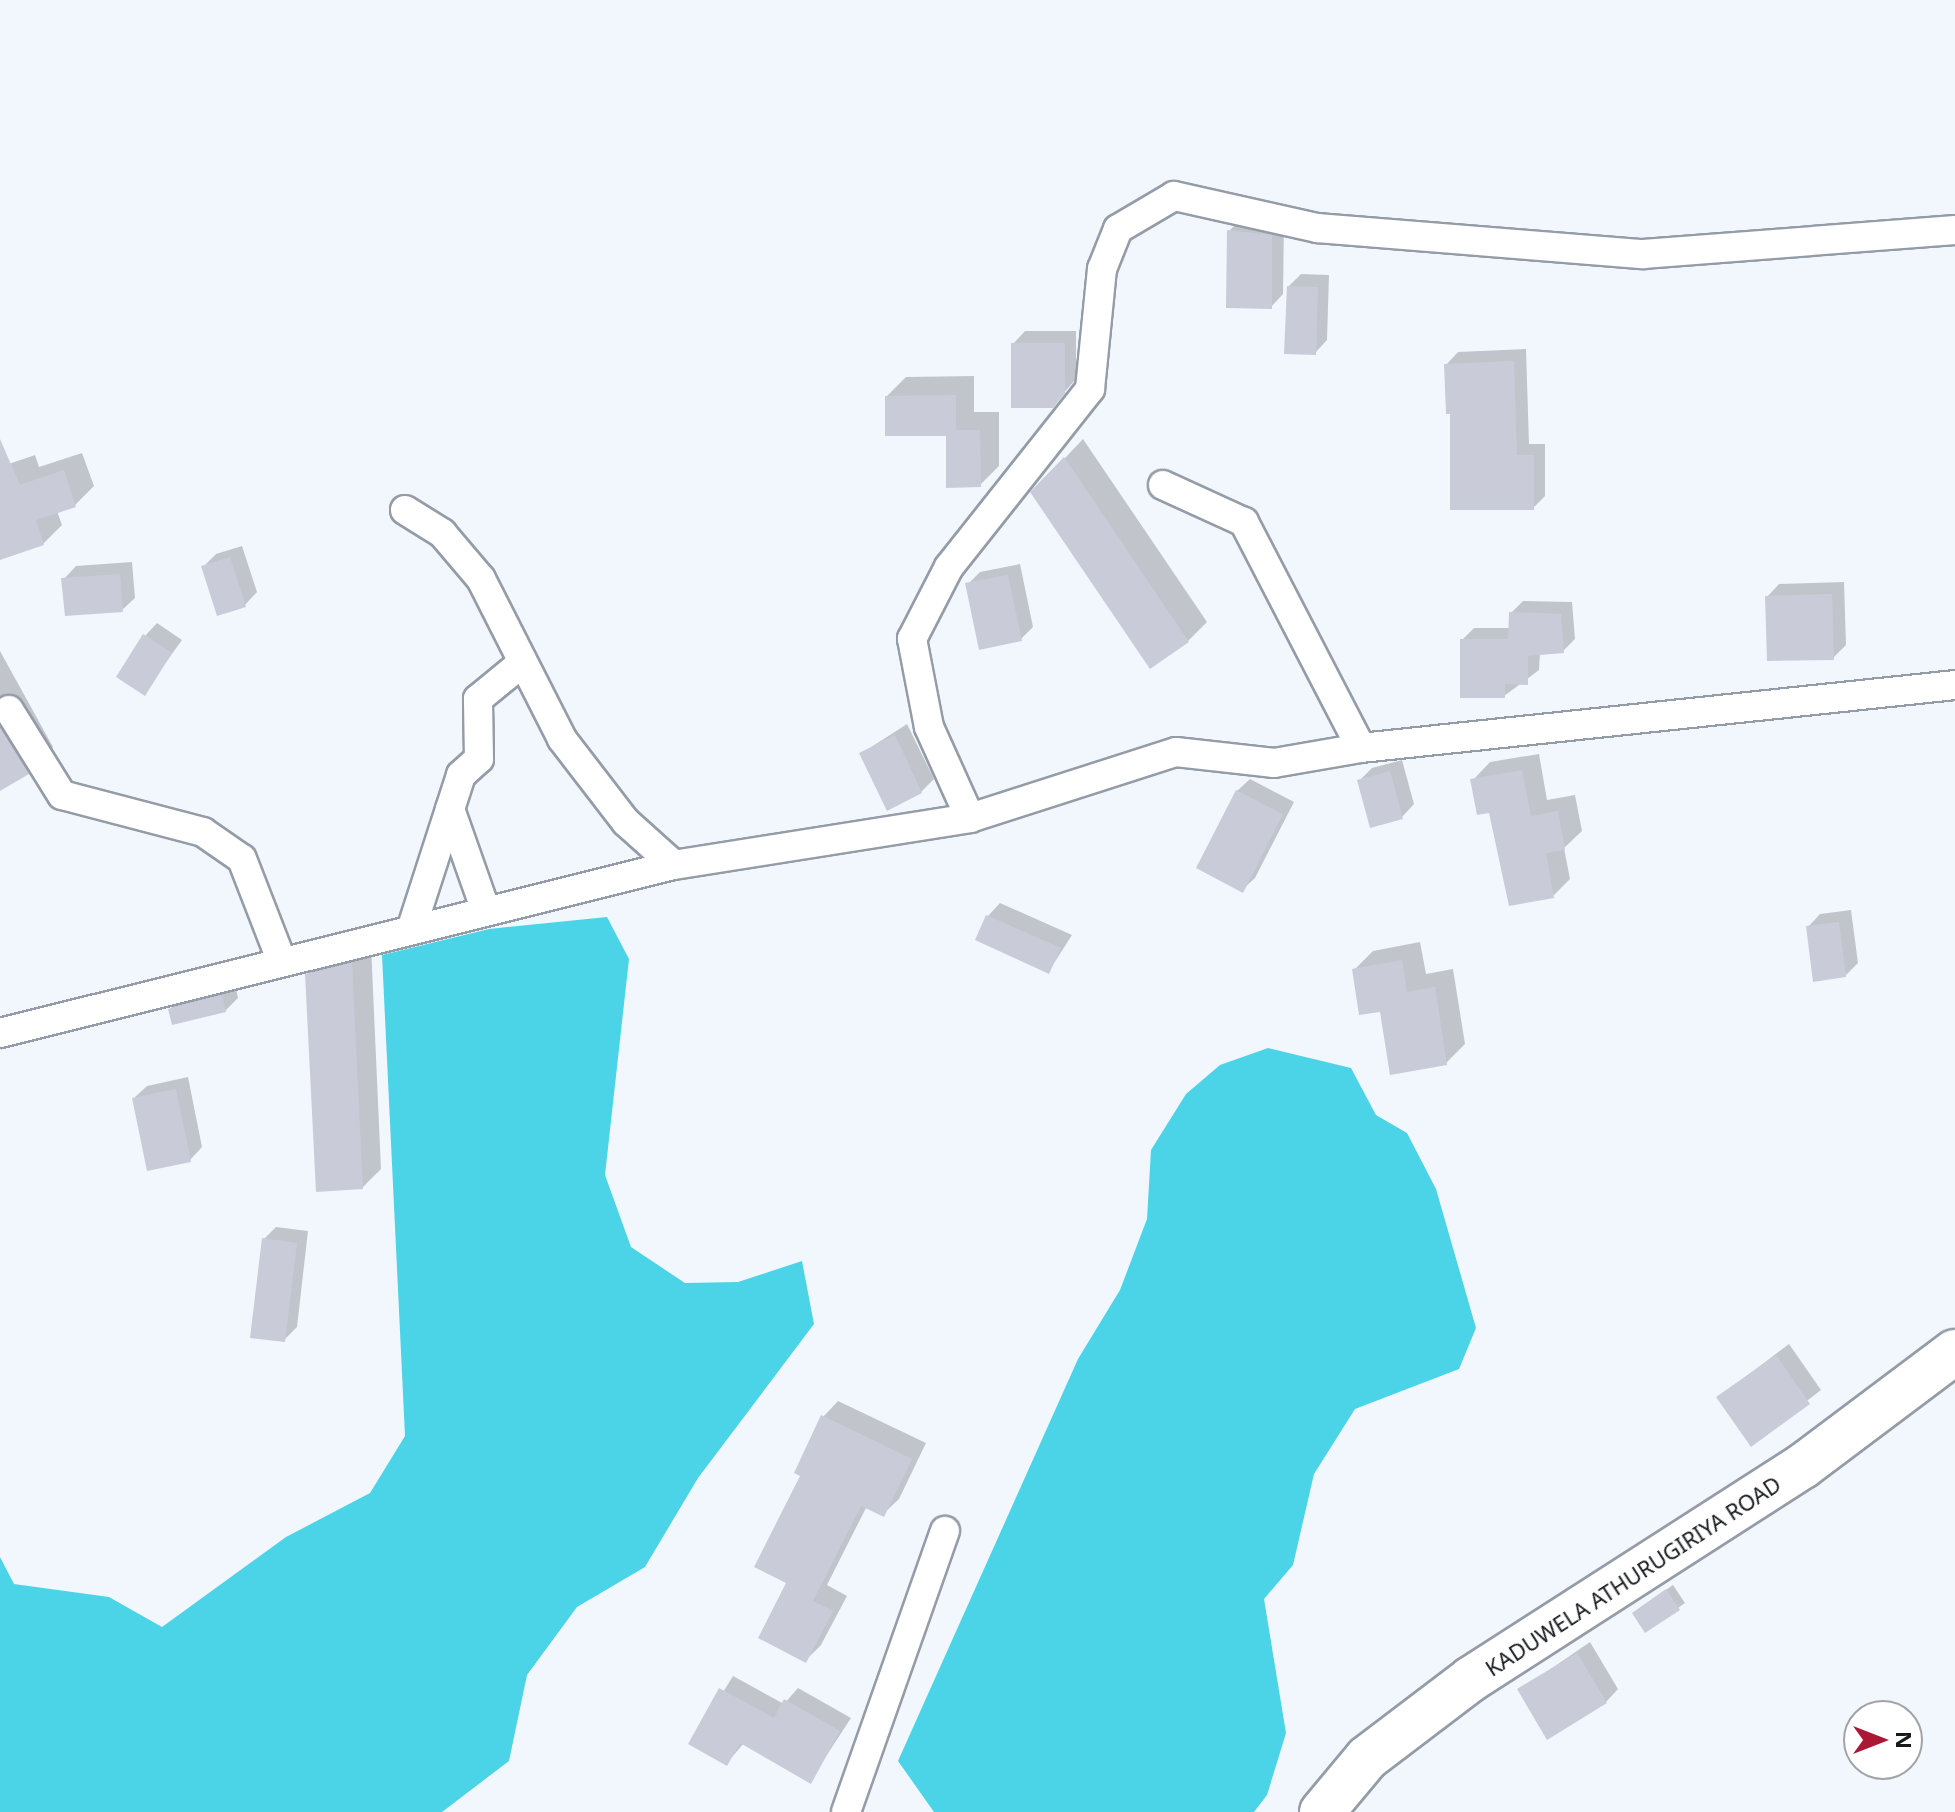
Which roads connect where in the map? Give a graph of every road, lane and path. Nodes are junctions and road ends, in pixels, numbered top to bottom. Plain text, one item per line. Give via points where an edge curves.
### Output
1 (1955, 230) edge
2 (1163, 485) dead end
3 (405, 510) dead end
4 (522, 663) junction
5 (1955, 685) edge
6 (9, 710) dead end
7 (1361, 748) junction
8 (450, 809) junction
9 (970, 818) junction
10 (674, 865) junction
11 (486, 911) junction
12 (411, 930) junction
13 (282, 962) junction
14 (0, 1033) edge
15 (1955, 1352) edge
16 (945, 1531) dead end
17 (846, 1812) edge
18 (1322, 1812) edge

1 - 9 street via 1643,254 1317,228 1174,196 1118,229 1102,269 1090,389 949,567 912,639 929,727
2 - 7 street via 1244,522
3 - 4 street via 442,533 481,579
4 - 8 street via 478,699 479,759 461,775
4 - 10 street via 562,739 626,822
5 - 7 street
6 - 13 street via 62,795 203,832 242,859
7 - 9 street via 1274,763 1176,752
8 - 11 street
8 - 12 street
9 - 10 street
10 - 11 street
11 - 12 street
12 - 13 street
13 - 14 street
15 - 18 main road, KADUWELA ATHURUGIRIYA ROAD via 1803,1466 1471,1679 1367,1758
16 - 17 street

